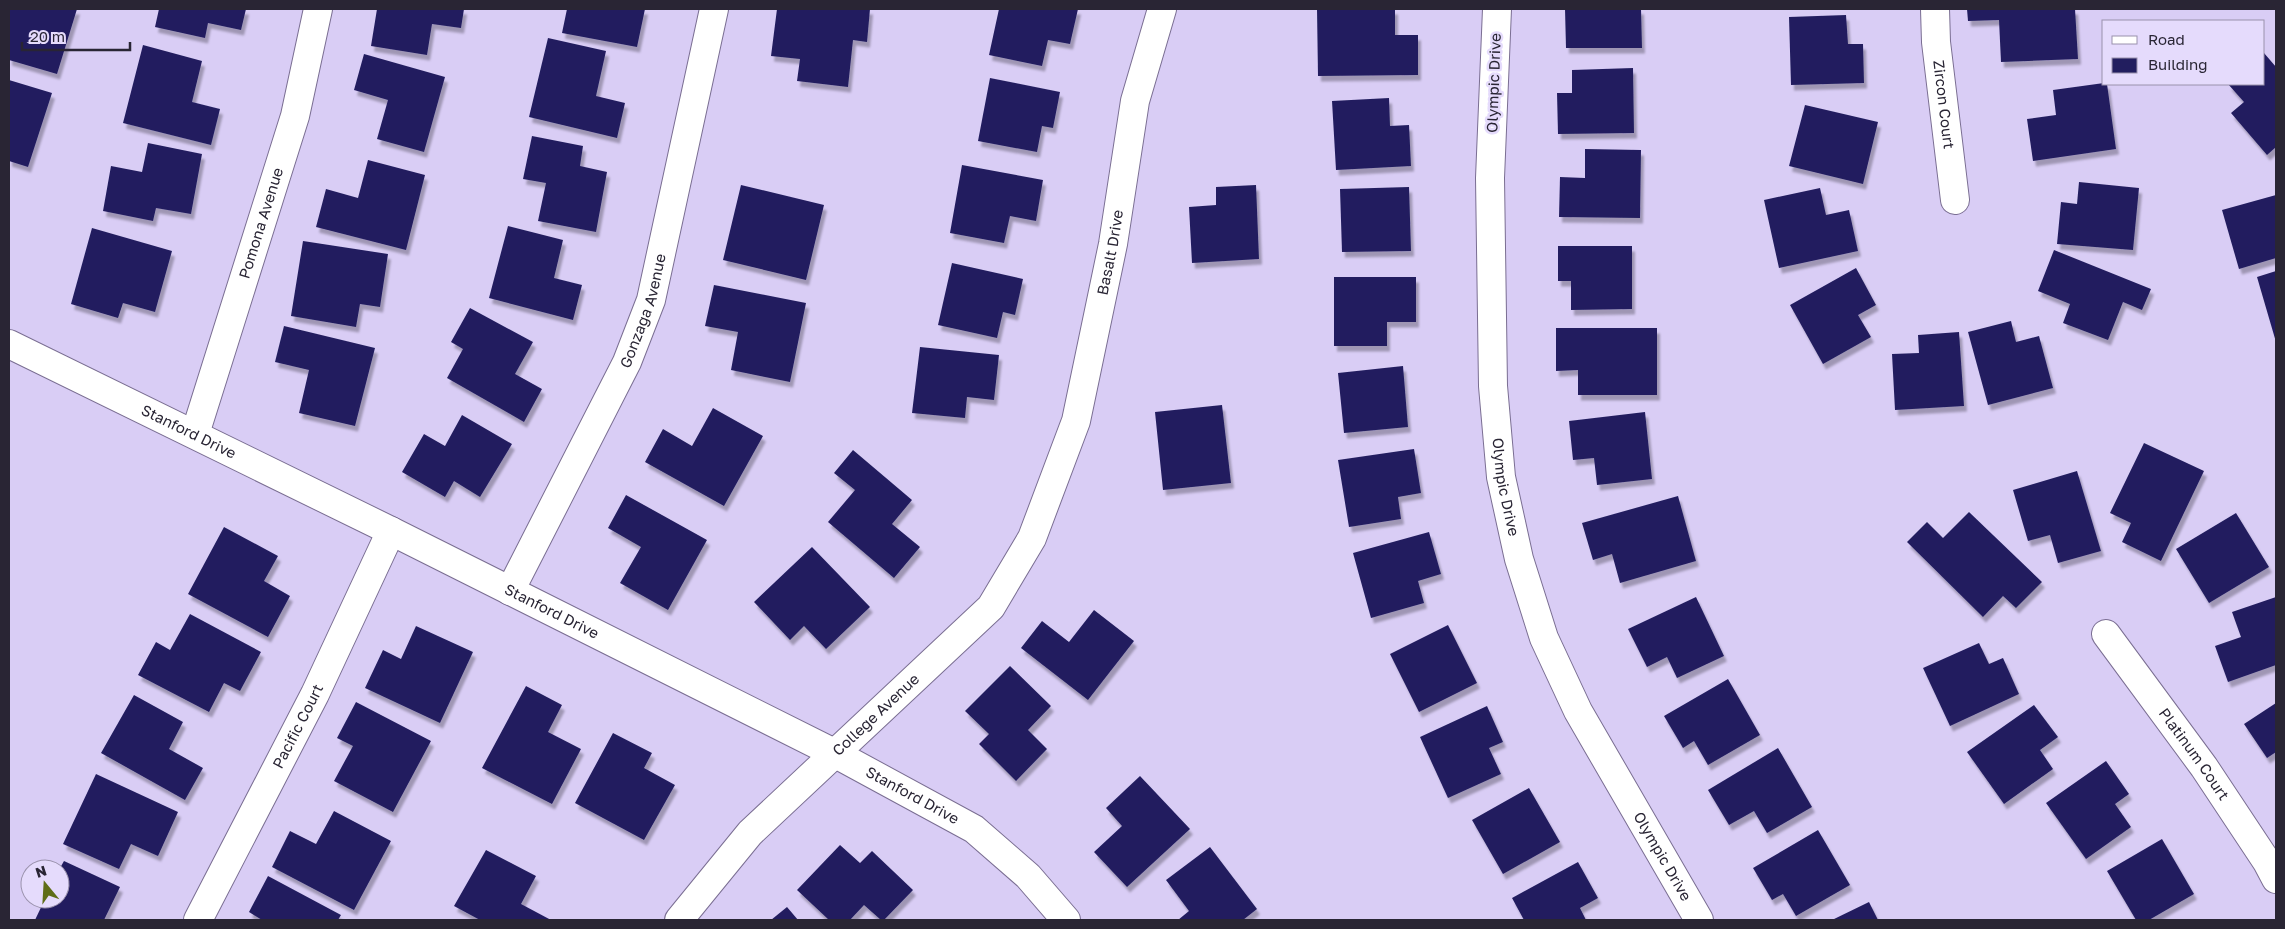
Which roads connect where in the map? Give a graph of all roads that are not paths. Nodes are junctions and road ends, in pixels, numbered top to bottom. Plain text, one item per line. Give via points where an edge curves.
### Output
1 (318, 9) edge
2 (714, 9) edge
3 (1162, 9) edge
4 (1497, 9) edge
5 (1935, 9) edge
6 (1954, 200) dead end
7 (9, 344) edge
8 (196, 434) junction
9 (1048, 494) joint
10 (391, 531) junction
11 (510, 591) junction
12 (2106, 634) dead end
13 (834, 754) junction
14 (2276, 879) edge
15 (198, 920) edge
16 (679, 920) edge
17 (1066, 920) edge
18 (1699, 920) edge

1 - 8 street, Pomona Avenue via 295,116
2 - 11 street, Gonzaga Avenue via 651,300 627,362
3 - 9 street, Basalt Drive via 1135,102 1113,244 1076,421
4 - 18 street, Olympic Drive via 1490,178 1492,386 1501,477 1519,559 1544,638 1578,711
5 - 6 street, Zircon Court
7 - 8 street, Stanford Drive
8 - 10 street, Stanford Drive
9 - 13 street, College Avenue via 1032,538 991,607
10 - 11 street, Stanford Drive
10 - 15 street, Pacific Court via 316,694
11 - 13 street, Stanford Drive
12 - 14 street, Platinum Court via 2204,767
13 - 16 street, College Avenue via 750,833
13 - 17 street, Stanford Drive via 974,829 1028,876

